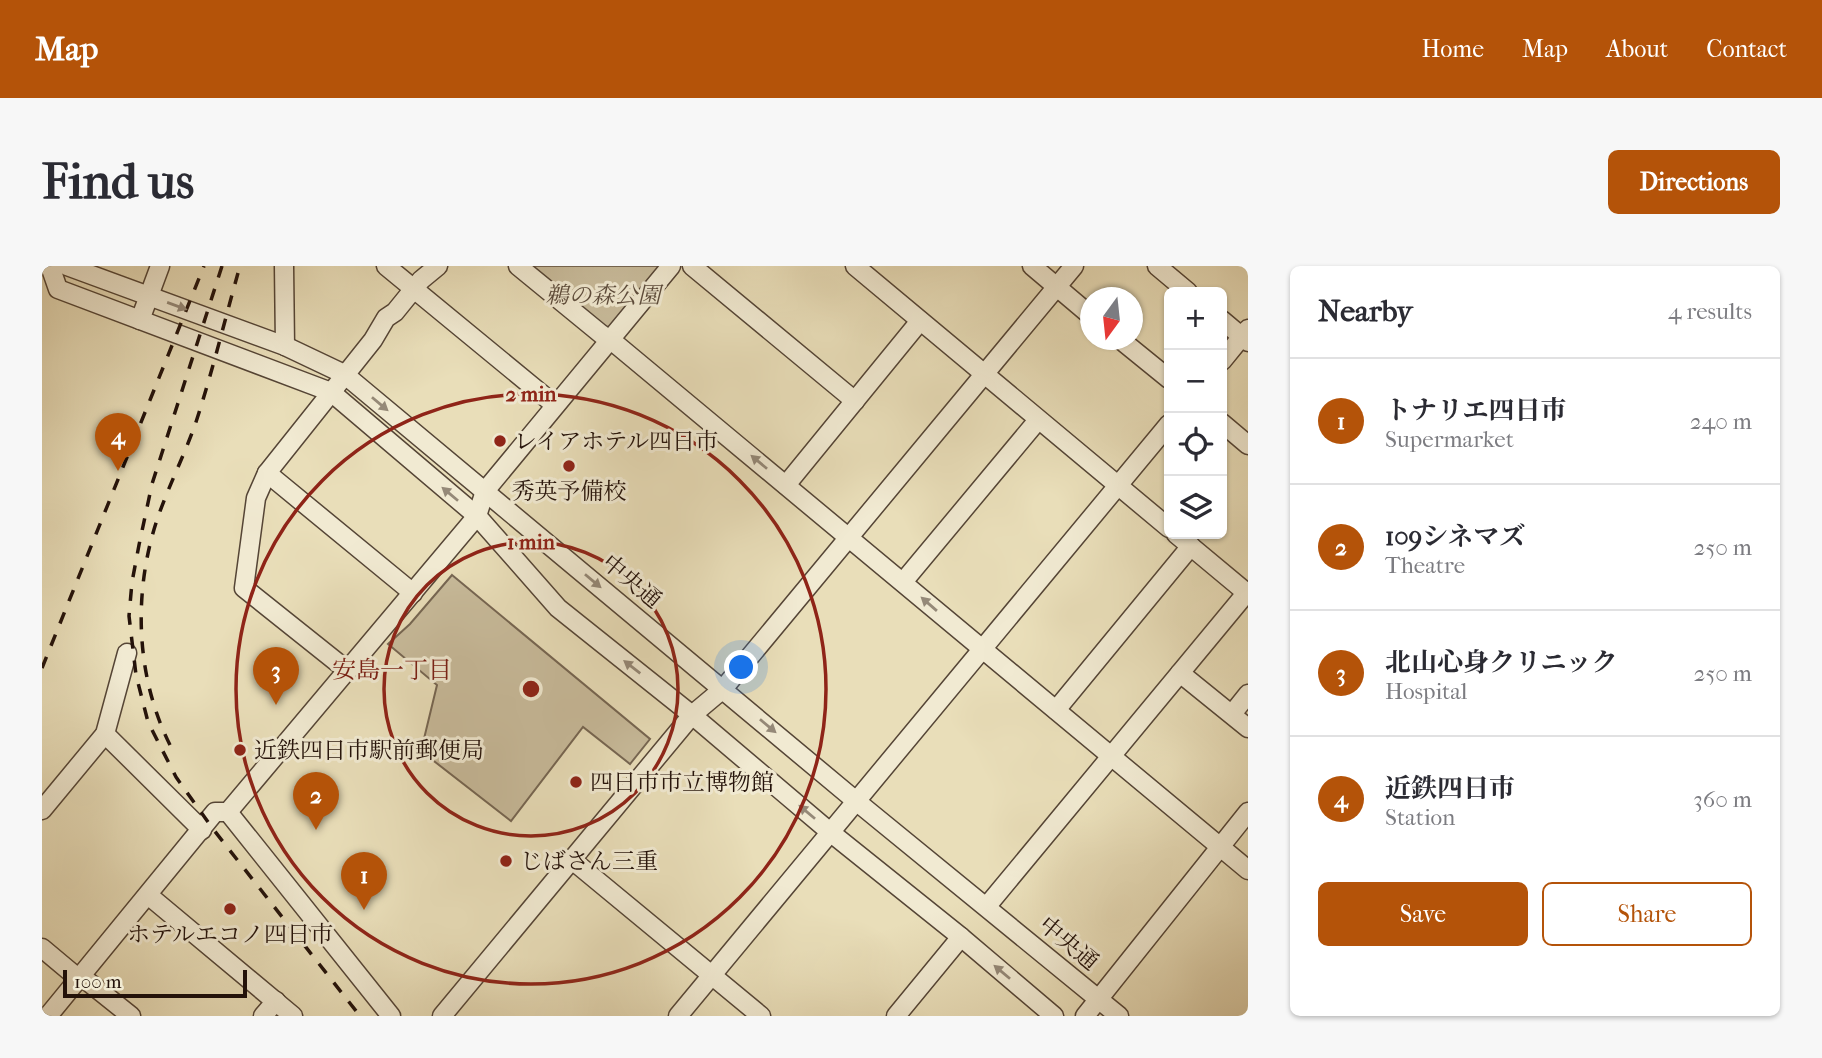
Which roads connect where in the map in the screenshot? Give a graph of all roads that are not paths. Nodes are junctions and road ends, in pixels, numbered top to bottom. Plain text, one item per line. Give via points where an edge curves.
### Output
1 (50, 266) edge
2 (160, 266) edge
3 (284, 266) edge
4 (386, 266) edge
5 (438, 266) edge
6 (518, 266) edge
7 (671, 266) edge
8 (692, 266) edge
9 (855, 266) edge
10 (1032, 266) edge
11 (1074, 266) edge
12 (70, 267) edge
13 (1162, 268) edge
14 (1057, 287) junction
15 (1183, 287) edge
16 (58, 289) junction
17 (415, 289) junction
18 (149, 296) junction
19 (1080, 307) edge
20 (140, 320) junction
21 (920, 321) junction
22 (1227, 323) edge
23 (1246, 336) edge
24 (610, 339) junction
25 (285, 346) junction
26 (1133, 350) edge
27 (1227, 356) edge
28 (344, 374) junction
29 (983, 374) junction
30 (1164, 375) edge
31 (331, 392) junction
32 (855, 401) junction
33 (555, 405) junction
34 (1038, 420) junction
35 (1227, 427) edge
36 (1164, 430) edge
37 (1248, 445) edge
38 (267, 473) junction
39 (786, 485) junction
40 (1117, 485) junction
41 (485, 491) junction
42 (477, 516) junction
43 (1164, 524) edge
44 (848, 538) junction
45 (1182, 539) edge
46 (1191, 546) junction
47 (903, 582) junction
48 (413, 593) junction
49 (1247, 593) edge
50 (980, 649) junction
51 (127, 653) dead end
52 (348, 671) junction
53 (1180, 673) junction
54 (723, 689) junction
55 (1248, 695) edge
56 (1056, 710) junction
57 (1232, 714) junction
58 (692, 715) junction
59 (1248, 728) edge
60 (105, 734) junction
61 (1111, 757) junction
62 (856, 801) junction
63 (42, 810) edge
64 (228, 812) junction
65 (1248, 812) edge
66 (202, 830) junction
67 (830, 832) junction
68 (1221, 847) junction
69 (571, 859) junction
70 (1248, 870) edge
71 (148, 895) junction
72 (987, 906) junction
73 (961, 937) junction
74 (42, 948) edge
75 (712, 975) junction
76 (80, 977) junction
77 (1098, 999) junction
78 (276, 1001) junction
79 (48, 1016) edge
80 (131, 1016) edge
81 (264, 1016) edge
82 (293, 1016) edge
83 (391, 1016) edge
84 (442, 1016) edge
85 (678, 1016) edge
86 (761, 1016) edge
87 (896, 1016) edge
88 (1054, 1016) edge
89 (1085, 1016) edge
90 (1119, 1016) edge

1 - 16 street
2 - 18 street
3 - 25 street
4 - 17 street
5 - 17 street
6 - 24 street
7 - 24 street
8 - 32 street
9 - 21 street
10 - 14 street
11 - 14 street
12 - 16 street
12 - 18 street, 中央通
13 - 15 street
14 - 19 street
14 - 29 street
16 - 20 street
17 - 28 street via 386,318
17 - 33 street
18 - 20 street
18 -> 25 street, 中央通
20 - 31 street
21 - 29 street
21 - 32 street
22 - 23 street
23 - 27 street
24 - 33 street
39 -> 24 street
25 - 28 street, 中央通
26 - 30 street
28 - 31 street
28 -> 41 street, 中央通
29 - 34 street
29 - 44 street
31 - 38 street
42 -> 31 street
32 - 39 street
33 - 41 street
34 - 40 street
34 - 47 street
35 - 37 street
36 - 40 street
38 - 48 street
38 - 52 street via 256,498 244,589
39 - 44 street
40 - 43 street
40 - 50 street
41 - 42 street
41 -> 54 street, 中央通
42 - 48 street
58 -> 42 street via 558,608
44 - 47 street
44 - 54 street
45 - 46 street
46 - 49 street
46 - 56 street
50 -> 47 street
48 - 52 street
49 - 53 street
50 - 56 street
50 - 62 street
51 - 60 street
52 - 64 street
53 - 57 street
53 - 61 street
54 - 58 street
54 -> 62 street, 中央通
55 - 57 street
56 - 61 street
57 - 59 street
67 -> 58 street
58 - 69 street
60 - 63 street
60 - 66 street
61 - 68 street
61 - 72 street
62 - 67 street
62 - 72 street, 中央通
64 - 66 street via 215,813
64 - 83 street
65 - 68 street
66 - 71 street
67 - 73 street
67 - 75 street
68 - 70 street
68 - 77 street
69 - 75 street
69 - 84 street
71 - 76 street
71 - 78 street
72 - 77 street, 中央通
73 - 87 street
88 -> 73 street
74 - 76 street
75 - 85 street
75 - 86 street
76 - 79 street
76 - 80 street
77 - 89 street
77 - 90 street, 中央通
78 - 81 street
78 - 82 street

